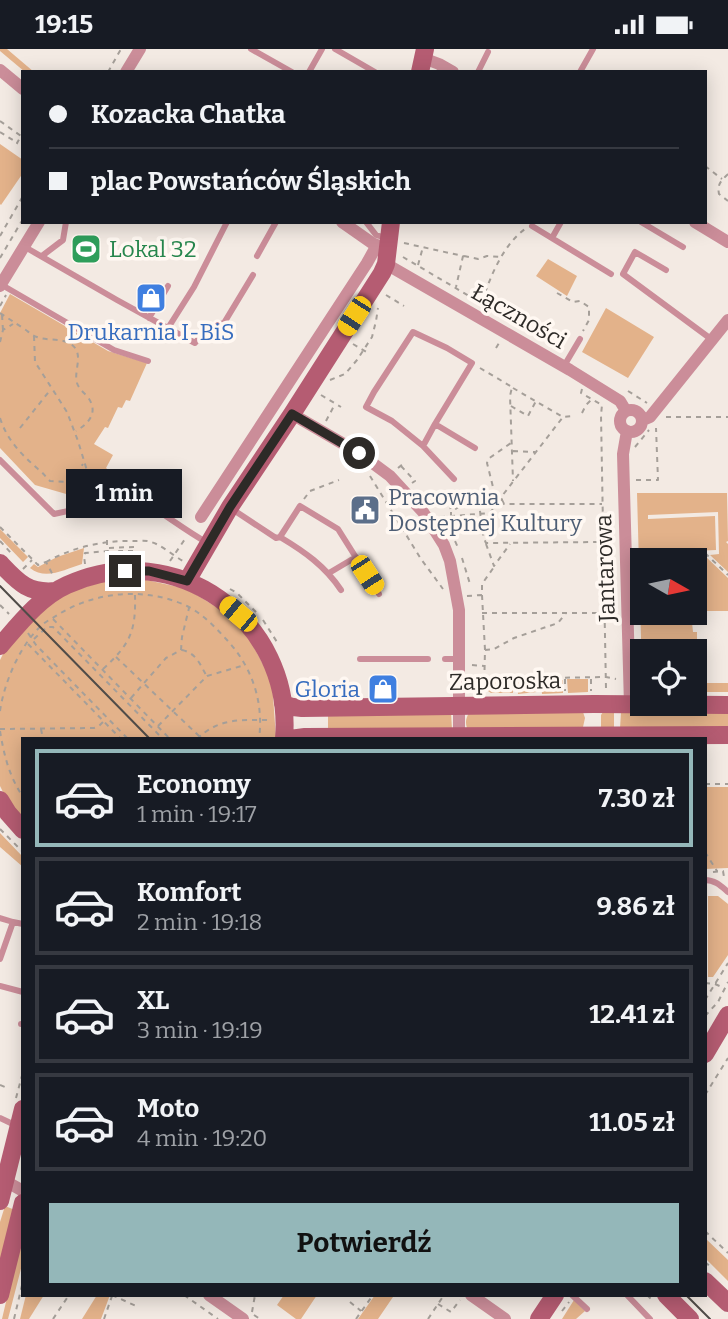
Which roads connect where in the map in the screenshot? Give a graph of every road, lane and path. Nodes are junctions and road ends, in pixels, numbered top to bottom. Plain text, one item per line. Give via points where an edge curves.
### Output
1 (121, 49) edge
2 (140, 49) edge
3 (251, 49) edge
4 (322, 49) edge
5 (335, 49) edge
6 (593, 49) edge
7 (488, 52) dead end
8 (423, 59) edge
9 (0, 70) edge
10 (109, 70) edge
11 (127, 70) edge
12 (288, 70) edge
13 (310, 70) edge
14 (372, 70) edge
15 (450, 70) edge
16 (479, 70) edge
17 (581, 70) edge
18 (21, 87) edge
19 (0, 121) edge
20 (0, 132) edge
21 (21, 135) edge
22 (21, 137) edge
23 (17, 143) junction
24 (21, 146) edge
25 (707, 167) edge
26 (728, 174) edge
27 (723, 179) junction
28 (21, 199) edge
29 (728, 201) edge
30 (21, 222) edge
31 (38, 224) edge
32 (66, 224) edge
33 (226, 224) edge
34 (275, 224) edge
35 (346, 224) edge
36 (368, 224) edge
37 (560, 224) edge
38 (644, 224) edge
39 (698, 224) edge
40 (532, 226) joint
41 (0, 236) edge
42 (552, 238) junction
43 (728, 243) edge
44 (390, 245) edge
45 (25, 247) junction
46 (422, 247) junction
47 (683, 247) dead end
48 (42, 256) junction
49 (257, 256) dead end
50 (463, 256) junction
51 (502, 257) junction
52 (0, 258) edge
53 (418, 266) junction
54 (666, 270) dead end
55 (611, 274) dead end
56 (253, 275) dead end
57 (1, 285) edge
58 (168, 286) dead end
59 (456, 289) junction
60 (557, 293) dead end
61 (385, 294) dead end
62 (481, 303) junction
63 (378, 306) dead end
64 (404, 306) dead end
65 (494, 313) dead end
66 (1, 314) edge
67 (149, 318) junction
68 (728, 320) edge
69 (15, 323) junction
70 (169, 328) junction
71 (4, 330) junction
72 (34, 336) junction
73 (501, 339) dead end
74 (580, 339) joint
75 (712, 339) junction
76 (0, 342) edge
77 (352, 343) dead end
78 (496, 348) dead end
79 (362, 350) junction
80 (368, 353) dead end
81 (148, 361) dead end
82 (564, 366) junction
83 (481, 368) dead end
84 (329, 381) dead end
85 (512, 387) junction
86 (51, 388) junction
87 (626, 390) dead end
88 (322, 395) dead end
89 (592, 399) dead end
90 (536, 401) junction
91 (336, 403) junction
92 (646, 403) dead end
93 (602, 405) dead end
94 (511, 406) junction
95 (341, 407) dead end
96 (626, 411) junction
97 (582, 413) dead end
98 (292, 414) junction
99 (574, 416) dead end
100 (563, 417) junction
101 (728, 417) edge
102 (0, 418) edge
103 (666, 418) dead end
104 (643, 420) junction
105 (325, 422) dead end
106 (435, 424) junction
107 (20, 428) dead end
108 (627, 431) junction
109 (75, 432) junction
110 (374, 441) dead end
111 (511, 443) junction
112 (423, 446) junction
113 (374, 449) dead end
114 (475, 449) dead end
115 (511, 451) junction
116 (536, 452) junction
117 (632, 452) dead end
118 (0, 460) edge
119 (84, 463) junction
120 (391, 463) dead end
121 (368, 473) dead end
122 (454, 479) dead end
123 (339, 480) dead end
124 (633, 480) dead end
125 (513, 481) junction
126 (70, 482) junction
127 (411, 484) dead end
128 (495, 495) junction
129 (106, 499) dead end
130 (502, 499) junction
131 (478, 501) junction
132 (145, 502) junction
133 (497, 503) junction
134 (427, 505) dead end
135 (603, 505) junction
136 (300, 506) junction
137 (610, 506) dead end
138 (230, 507) junction
139 (451, 512) junction
140 (481, 514) junction
141 (463, 516) junction
142 (201, 517) dead end
143 (439, 517) dead end
144 (451, 517) junction
145 (0, 527) edge
146 (441, 533) dead end
147 (280, 537) junction
148 (0, 541) edge
149 (107, 541) junction
150 (602, 542) junction
151 (208, 543) junction
152 (486, 543) junction
153 (510, 544) junction
154 (707, 555) edge
155 (356, 557) junction
156 (120, 559) dead end
157 (7, 560) edge
158 (33, 560) junction
159 (46, 562) junction
160 (21, 563) dead end
161 (27, 565) dead end
162 (494, 566) junction
163 (28, 571) dead end
164 (187, 572) junction
165 (330, 573) junction
166 (728, 575) edge
167 (55, 580) junction
168 (341, 590) dead end
169 (135, 594) junction
170 (379, 594) dead end
171 (482, 595) junction
172 (446, 596) dead end
173 (464, 597) dead end
174 (0, 605) edge
175 (189, 607) junction
176 (567, 612) junction
177 (482, 613) junction
178 (605, 613) junction
179 (628, 613) junction
180 (9, 614) dead end
181 (52, 619) junction
182 (0, 631) edge
183 (28, 644) junction
184 (0, 645) edge
185 (181, 650) junction
186 (485, 650) junction
187 (116, 657) junction
188 (360, 659) dead end
189 (428, 659) dead end
190 (445, 659) dead end
191 (464, 662) junction
192 (246, 665) junction
193 (485, 666) junction
194 (103, 670) junction
195 (207, 676) junction
196 (606, 677) junction
197 (515, 678) junction
198 (565, 678) junction
199 (591, 678) junction
200 (485, 679) junction
201 (620, 680) dead end
202 (145, 683) junction
203 (565, 695) dead end
204 (484, 696) dead end
205 (517, 697) dead end
206 (130, 698) junction
207 (597, 698) junction
208 (283, 704) junction
209 (459, 705) junction
210 (630, 705) joint
211 (707, 705) edge
212 (728, 705) edge
213 (0, 711) edge
214 (173, 711) junction
215 (106, 719) junction
216 (260, 720) junction
217 (269, 720) dead end
218 (158, 726) junction
219 (41, 729) junction
220 (0, 730) edge
221 (728, 735) edge
222 (594, 736) junction
223 (43, 737) edge
224 (120, 737) edge
225 (126, 737) edge
226 (161, 737) edge
227 (168, 737) edge
228 (198, 737) edge
229 (259, 737) edge
230 (284, 737) edge
231 (458, 737) edge
232 (634, 737) edge
233 (728, 783) edge
234 (707, 784) edge
235 (21, 793) edge
236 (3, 816) edge
237 (21, 829) edge
238 (21, 848) edge
239 (707, 855) edge
240 (717, 871) dead end
241 (707, 880) edge
242 (728, 892) edge
243 (0, 918) edge
244 (13, 922) junction
245 (21, 924) edge
246 (0, 959) edge
247 (728, 963) edge
248 (728, 982) edge
249 (707, 983) edge
250 (715, 984) junction
251 (0, 986) edge
252 (724, 988) junction
253 (21, 991) edge
254 (707, 997) edge
255 (707, 1014) edge
256 (728, 1015) edge
257 (707, 1050) edge
258 (728, 1058) edge
259 (0, 1085) edge
260 (5, 1087) dead end
261 (707, 1092) edge
262 (0, 1118) edge
263 (21, 1118) edge
264 (2, 1180) edge
265 (21, 1190) edge
266 (0, 1201) edge
267 (21, 1211) edge
268 (707, 1233) edge
269 (728, 1253) edge
270 (707, 1283) edge
271 (21, 1289) edge
272 (0, 1295) edge
273 (67, 1297) edge
274 (112, 1297) edge
275 (117, 1297) edge
276 (187, 1297) edge
277 (213, 1297) edge
278 (254, 1297) edge
279 (372, 1297) edge
280 (443, 1297) edge
281 (466, 1297) edge
282 (469, 1297) edge
283 (564, 1297) edge
284 (565, 1297) edge
285 (569, 1297) edge
286 (630, 1297) edge
287 (668, 1297) edge
288 (350, 1302) dead end
289 (728, 1303) edge
290 (438, 1304) junction
291 (138, 1305) dead end
292 (587, 1309) dead end
293 (362, 1311) junction
294 (430, 1315) junction
295 (247, 1316) edge
296 (684, 1317) edge
297 (213, 1318) edge
298 (14, 1319) edge
299 (53, 1319) edge
300 (105, 1319) edge
301 (218, 1319) edge
302 (356, 1319) edge
303 (428, 1319) edge
304 (436, 1319) edge
305 (505, 1319) edge
306 (539, 1319) edge
307 (556, 1319) edge
308 (650, 1319) edge

1 - 10 path
2 - 11 street
3 - 12 lane
4 - 13 lane
5 - 14 lane
6 - 17 lane
7 - 16 lane
8 - 15 street
9 - 18 street
19 - 21 path
20 - 23 path
22 - 23 path
23 - 24 path
25 - 27 path
26 - 27 path
27 - 29 path via 718,184 719,194
28 - 41 path
30 - 52 path
31 - 45 street
32 - 48 lane via 63,240
33 - 70 lane
34 - 49 lane
35 - 44 street, Łączności
36 - 44 lane
37 - 42 lane
38 - 47 lane
39 - 43 street
40 - 42 lane
40 - 51 path via 518,234
42 - 55 lane
44 - 46 path
44 - 53 path
44 - 82 street, Łączności
44 - 98 main road via 382,273
44 - 142 street via 367,263
45 - 48 lane
45 - 57 street
46 - 50 path
46 - 53 path
48 - 67 lane
50 - 51 path
50 - 59 path
51 - 62 path
53 - 59 path
54 - 75 lane via 635,252 623,274
56 - 70 lane via 224,323 207,328 195,343
57 - 81 lane via 114,350
58 - 67 lane
59 - 62 path
60 - 74 path via 589,307 589,320
61 - 64 path
62 - 65 path
63 - 79 path via 372,337
66 - 69 path
66 - 71 path
67 - 70 lane
68 - 75 street
69 - 71 path
69 - 72 path
71 - 76 path
72 - 86 path via 35,362
72 - 109 path via 69,343 78,354 77,385 92,403 93,412 87,424
73 - 78 path
74 - 82 lane
75 - 104 street
77 - 79 path
79 - 80 path
79 - 84 path via 345,374
82 - 96 street, Łączności via 620,401
83 - 85 path
85 - 90 path
85 - 94 path
86 - 107 path
86 - 109 path
87 - 92 path
88 - 91 path
89 - 97 path
90 - 94 path via 528,416
90 - 100 path
91 - 95 path
91 - 105 path
93 - 135 path
94 - 111 path
96 - 104 street via 635,410
96 - 108 street, Jantarowa via 620,422
98 - 138 main road
98 - 191 street via 379,466 423,512 450,561
99 - 100 path
100 - 116 path
101 - 103 path
102 - 126 path via 25,459 50,481
104 - 108 street via 637,431
106 - 112 lane
106 - 112 lane via 472,363 413,332 366,407
106 - 114 lane
108 - 179 street, Jantarowa via 623,454
109 - 119 path
110 - 113 path via 370,446
111 - 115 path
111 - 128 path via 487,459
112 - 122 lane
115 - 116 path
115 - 125 path
116 - 125 path
117 - 124 path via 653,424 657,429 658,480
118 - 132 lane via 54,514 93,505
119 - 126 path
119 - 126 path via 92,488
120 - 127 path via 415,481
121 - 172 path
123 - 136 path via 310,491
125 - 130 path
128 - 131 path
128 - 133 path
129 - 132 lane via 121,489
130 - 133 path
130 - 135 path via 504,504
131 - 139 path
131 - 140 path
132 - 151 lane
133 - 140 path via 490,513
134 - 139 path via 443,493
135 - 137 path
135 - 150 path
136 - 147 lane
136 - 155 lane via 338,529
138 - 147 lane via 268,534
138 - 151 main road
139 - 144 path
140 - 141 path
140 - 152 path
141 - 144 path
141 - 146 path via 454,530
143 - 144 path
145 - 158 path
147 - 165 lane
148 - 157 path
149 - 156 path via 107,548 134,547 134,551 119,551
149 - 159 path
149 - 164 path via 153,542
150 - 153 path
150 - 178 path
151 - 164 main road
152 - 153 path
152 - 162 path
153 - 162 path
154 - 166 path
155 - 165 lane
155 - 170 lane
157 - 167 main road via 29,589 41,592
158 - 159 path via 38,565
158 - 161 path
159 - 167 path
160 - 163 path
162 - 171 path via 482,584
164 - 167 main road via 125,571
164 - 208 main road via 255,633 279,682
165 - 168 lane
167 - 184 main road
169 - 175 path
169 - 181 path via 89,600
169 - 187 path via 132,628
171 - 173 path
171 - 177 path
174 - 180 path
175 - 185 path
175 - 192 path via 213,625
176 - 177 path
176 - 178 path
176 - 186 path via 558,623
177 - 186 path
178 - 179 path
178 - 196 path
179 - 210 street, Jantarowa
181 - 183 path
181 - 194 path
182 - 184 main road
183 - 213 path via 14,665
183 - 215 path
185 - 195 path via 194,656
185 - 202 path via 166,658
186 - 193 path
187 - 194 path
187 - 202 path
188 - 189 lane
190 - 191 lane
191 - 193 path
191 - 209 street
192 - 195 path
192 - 216 path via 257,694
193 - 200 path
194 - 206 path
195 - 214 path
196 - 199 path
196 - 201 path
196 - 207 path
197 - 198 path
197 - 200 path
197 - 205 path
198 - 199 path
198 - 203 path
199 - 207 path
200 - 204 path
202 - 206 path
202 - 214 path
206 - 218 path
207 - 209 main road, Zaporoska
207 - 210 main road, Zaporoska
207 - 222 main road
208 - 209 main road, Zaporoska via 302,708
208 - 230 main road
209 - 231 street
211 - 212 main road, Zaporoska
214 - 218 path
214 - 228 path
215 - 219 path via 93,729
215 - 224 path
215 - 225 path
215 - 226 path via 36,645 33,640 47,627 53,627
216 - 217 path
216 - 228 path via 220,723
216 - 229 path
218 - 227 path
219 - 220 path
219 - 223 path
220 - 235 path via 3,753
221 - 232 main road
222 - 231 main road
222 - 232 main road
233 - 234 path
236 - 237 main road
236 - 238 path
239 - 240 path
241 - 242 lane
243 - 244 lane
244 - 245 lane
244 - 246 lane
247 - 250 path
248 - 252 path
249 - 250 path
250 - 252 path
250 - 254 path
251 - 253 lane
252 - 255 path
256 - 257 main road
258 - 261 path
259 - 260 path
262 - 263 lane
263 - 264 main road
264 - 265 street
264 - 266 main road
267 - 272 main road
268 - 269 path
270 - 289 main road
271 - 298 path
273 - 299 path
274 - 300 path
275 - 291 path
276 - 297 path
277 - 295 street
278 - 295 path
279 - 293 path
280 - 290 path
281 - 290 path via 451,1312
282 - 305 street
283 - 306 main road
284 - 307 path
285 - 292 lane
286 - 308 lane
287 - 296 main road
288 - 293 path
290 - 294 path
293 - 302 path
294 - 303 path
294 - 304 path
297 - 301 path

